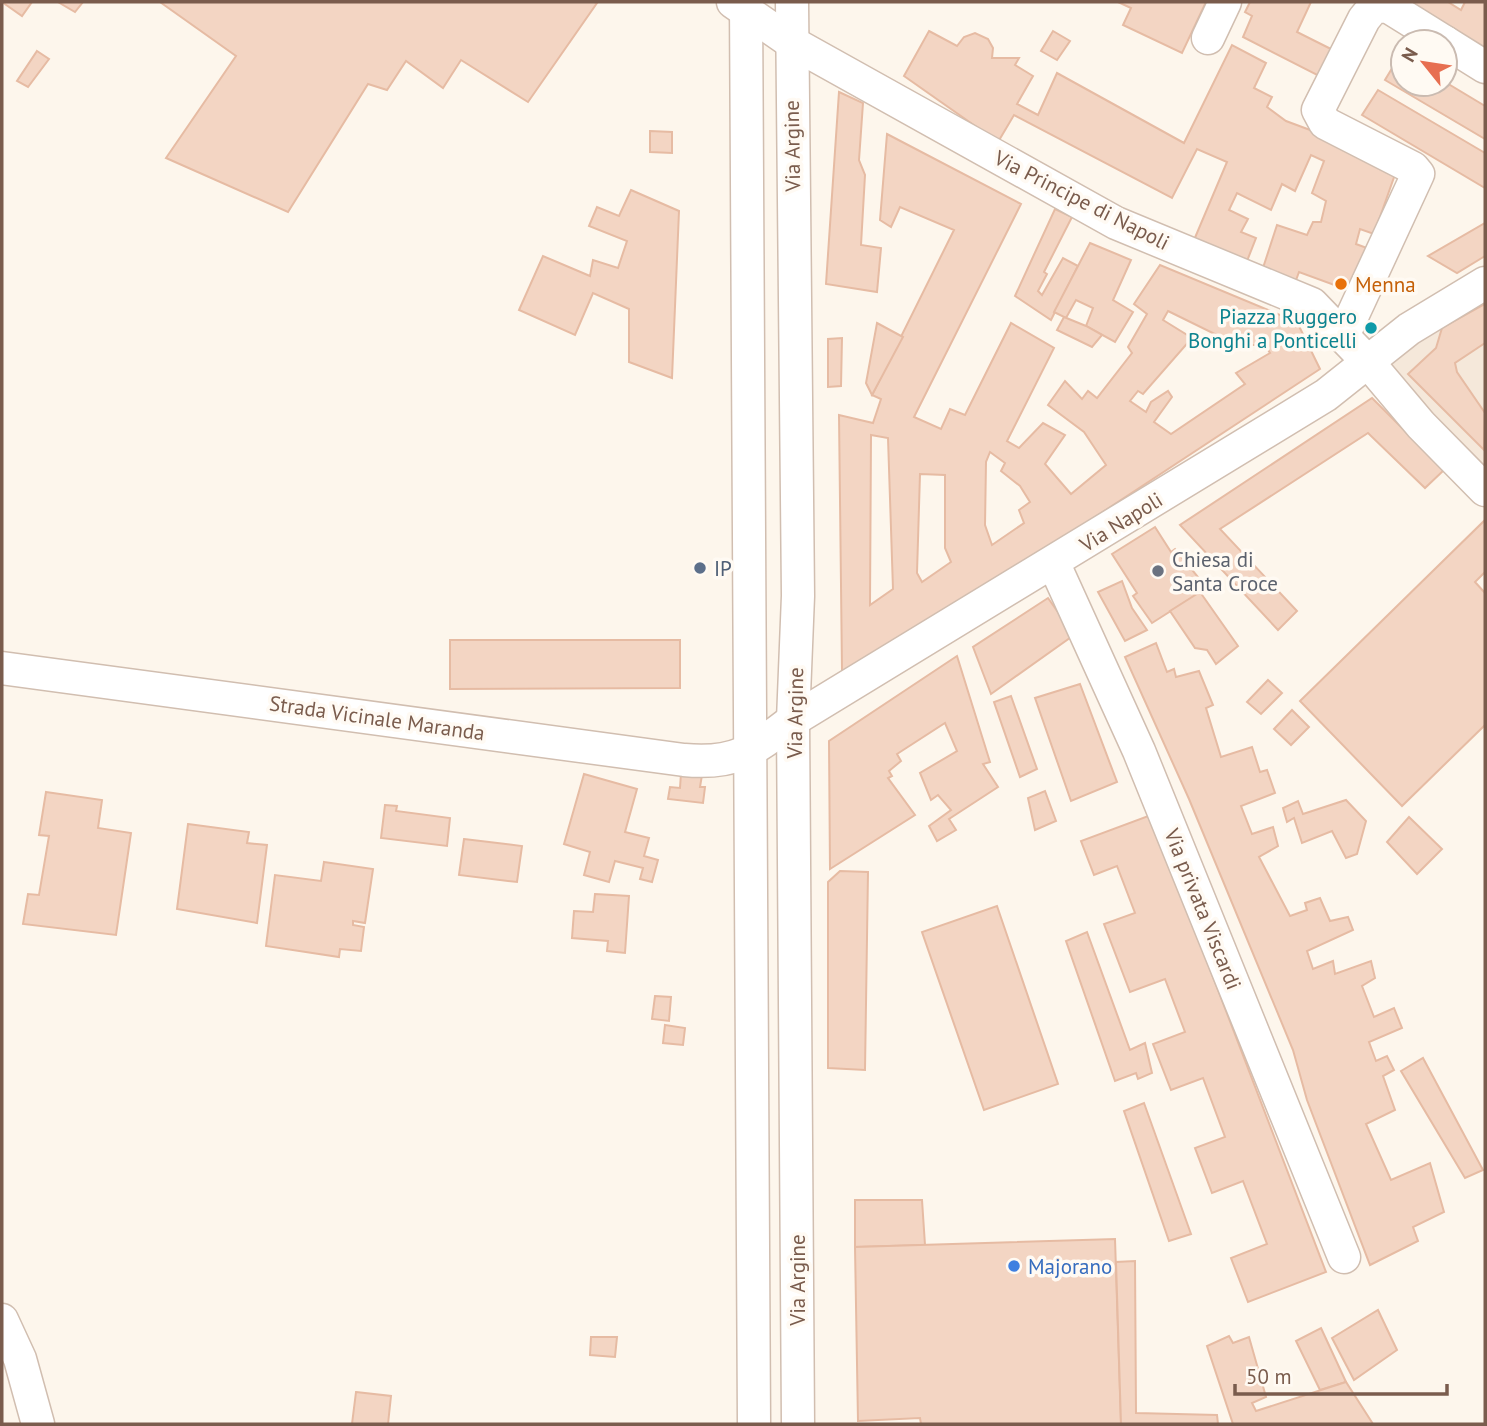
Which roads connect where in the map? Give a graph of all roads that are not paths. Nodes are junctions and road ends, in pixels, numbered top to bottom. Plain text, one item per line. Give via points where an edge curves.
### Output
1 (792, 2) edge
2 (1225, 2) edge
3 (742, 5) edge
4 (1422, 28) edge
5 (1208, 38) dead end
6 (791, 42) junction
7 (1459, 51) edge
8 (1485, 67) edge
9 (1485, 284) edge
10 (1343, 335) junction
11 (1367, 361) junction
12 (1485, 490) edge
13 (1054, 564) junction
14 (2, 668) edge
15 (793, 720) junction
16 (751, 752) junction
17 (1343, 1257) dead end
18 (2, 1320) edge
19 (38, 1424) edge
20 (754, 1424) edge
21 (798, 1424) edge

1 - 6 street, Via Argine
2 - 5 street
3 - 6 street, Via Principe di Napoli
3 - 16 street, Via Argine
4 - 10 street via 1387,6 1373,8 1318,110 1325,123 1418,174
6 - 10 street, Via Principe di Napoli via 1116,223 1312,304
6 - 15 street, Via Argine via 798,596
7 - 8 street
9 - 11 street, Via Napoli via 1409,329
10 - 11 street, Via Principe di Napoli
11 - 12 street, Via Principe di Napoli
11 - 13 street, Via Napoli via 1326,395
13 - 15 street, Via Napoli
13 - 17 street, Via privata Viscardi via 1139,751
14 - 16 street, Strada Vicinale Maranda via 684,760 719,760
15 - 16 street, Via Napoli
15 - 21 street, Via Argine
16 - 20 street, Via Argine
18 - 19 street via 20,1359

